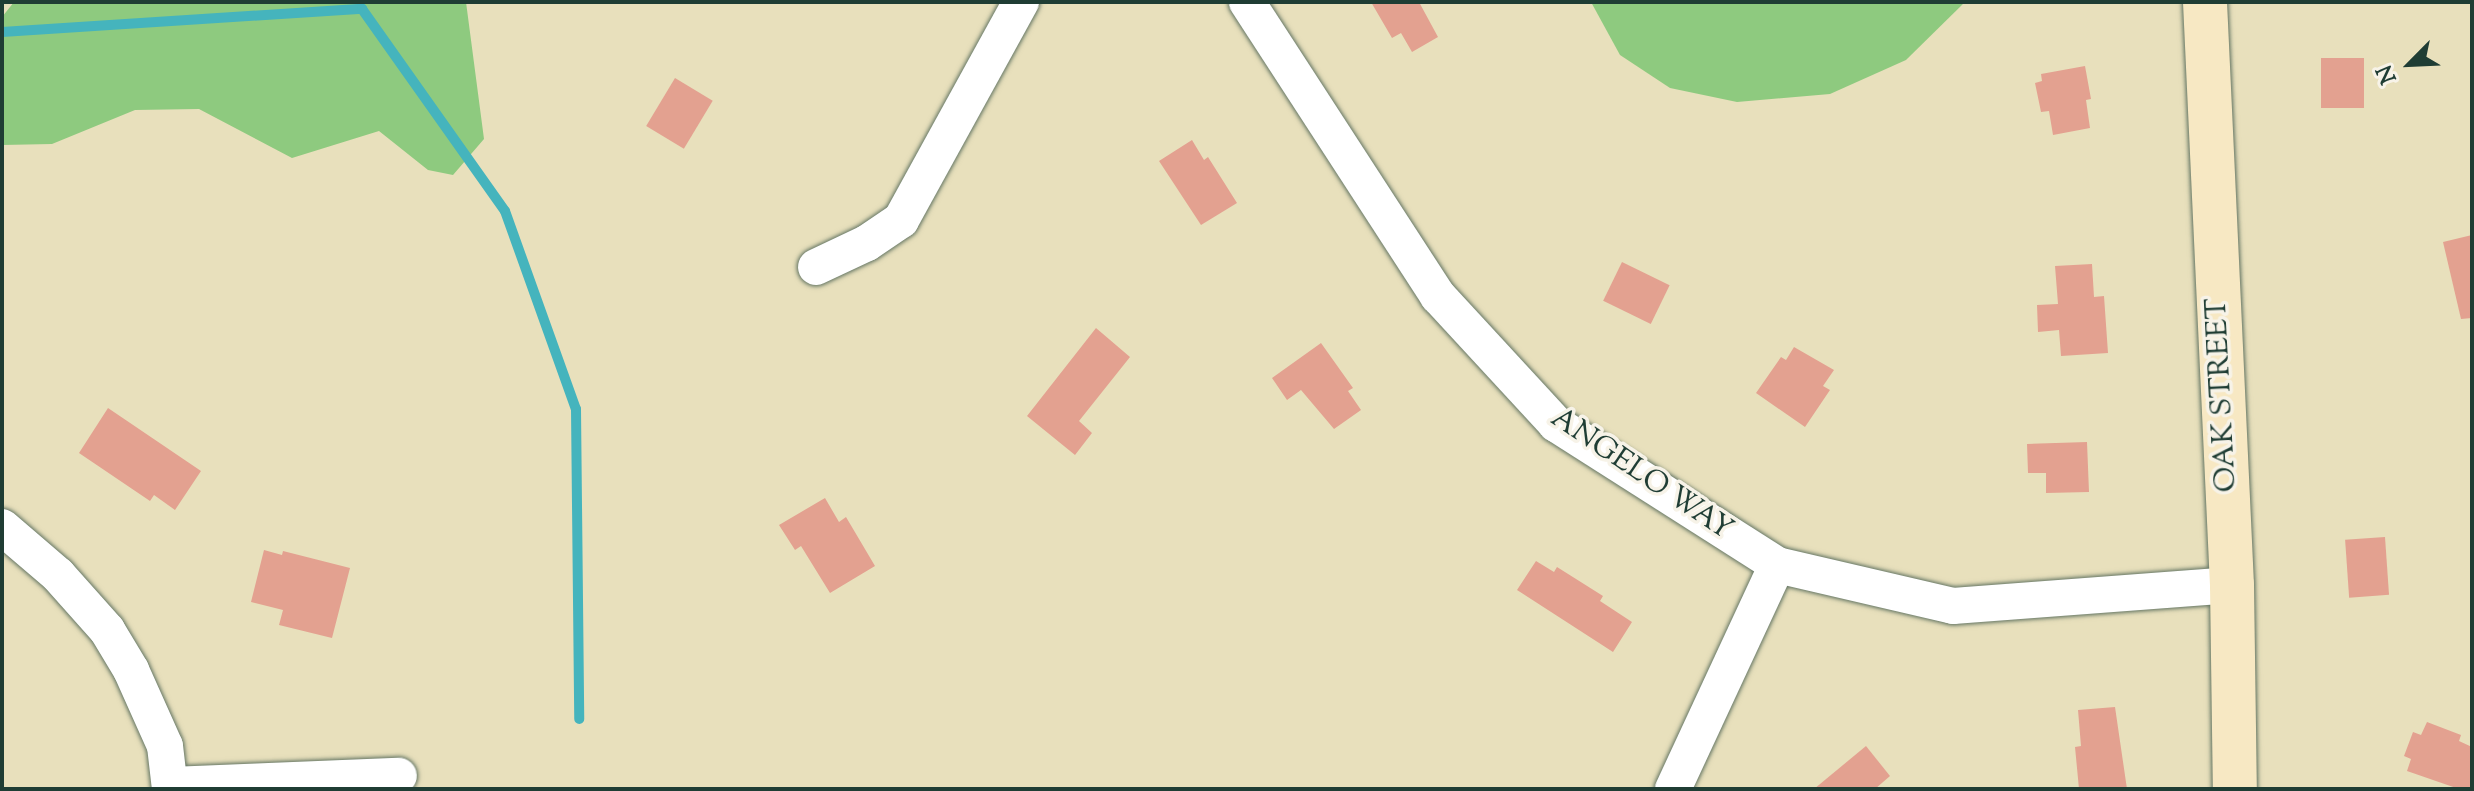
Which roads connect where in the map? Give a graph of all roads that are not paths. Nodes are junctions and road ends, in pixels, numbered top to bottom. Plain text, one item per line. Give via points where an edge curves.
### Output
1 (1021, 2) edge
2 (1247, 2) edge
3 (2205, 2) edge
4 (816, 267) dead end
5 (2, 527) edge
6 (1777, 565) junction
7 (2232, 585) junction
8 (399, 776) dead end
9 (170, 787) edge
10 (1673, 789) edge
11 (2235, 789) edge

1 - 4 street via 901,220
2 - 6 street, ANGELO WAY via 1438,296 1556,424
3 - 7 main road, OAK STREET
5 - 9 street via 58,575 107,630 165,746
6 - 7 street, ANGELO WAY via 1953,606
6 - 10 street
7 - 11 main road, OAK STREET
8 - 9 street

